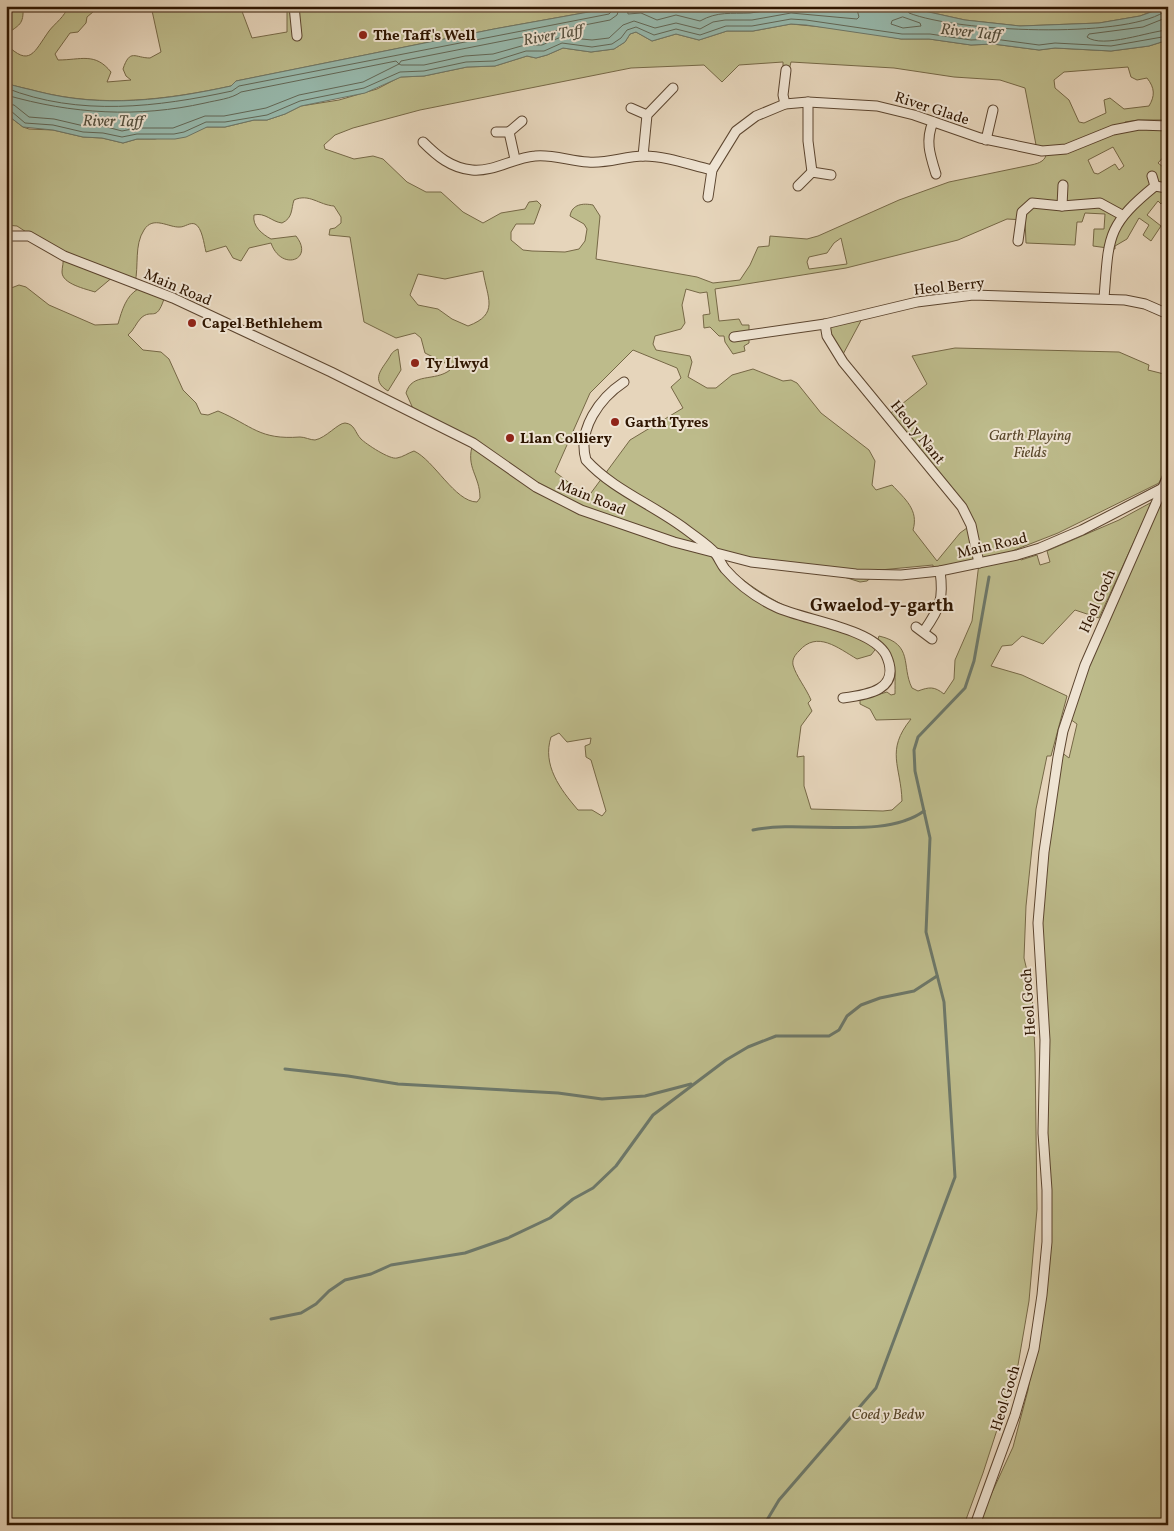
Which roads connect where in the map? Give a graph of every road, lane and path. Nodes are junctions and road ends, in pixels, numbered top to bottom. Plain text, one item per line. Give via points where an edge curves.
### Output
1 (294, 6) edge
2 (297, 36) dead end
3 (786, 70) dead end
4 (672, 88) dead end
5 (808, 102) junction
6 (785, 104) junction
7 (631, 108) dead end
8 (993, 110) dead end
9 (647, 115) junction
10 (522, 121) dead end
11 (933, 122) junction
12 (1168, 126) edge
13 (496, 132) dead end
14 (509, 132) junction
15 (986, 140) junction
16 (423, 142) dead end
17 (643, 156) junction
18 (516, 159) junction
19 (712, 170) junction
20 (812, 172) junction
21 (936, 174) dead end
22 (831, 175) dead end
23 (1152, 176) dead end
24 (1063, 185) dead end
25 (798, 186) dead end
26 (1155, 186) junction
27 (1167, 188) edge
28 (708, 197) dead end
29 (1062, 206) junction
30 (1122, 215) junction
31 (6, 236) edge
32 (1018, 242) dead end
33 (1104, 298) junction
34 (1168, 314) edge
35 (825, 324) junction
36 (734, 336) dead end
37 (624, 382) dead end
38 (1168, 476) edge
39 (1163, 488) junction
40 (715, 553) junction
41 (979, 563) junction
42 (940, 571) junction
43 (932, 639) dead end
44 (843, 698) dead end
45 (975, 1525) edge

1 - 2 street
3 - 6 street
4 - 9 street
5 - 6 street, River Glade
5 - 11 street, River Glade via 877,106
5 - 20 street
6 - 19 street, River Glade via 770,108 745,123 728,141
7 - 9 street
8 - 15 street
9 - 17 street
10 - 14 street
11 - 15 street, River Glade
11 - 21 street via 928,146
12 - 15 street, River Glade via 1113,130 1057,151
13 - 14 street
14 - 18 street
16 - 18 street via 439,158 462,169 483,170
17 - 18 street via 600,163 545,155
17 - 19 street
19 - 28 street, River Glade
20 - 22 street
20 - 25 street
23 - 26 street
24 - 29 street
26 - 27 street
26 - 30 street
29 - 30 street via 1100,203
29 - 32 street via 1032,203 1026,206 1019,220
30 - 33 street via 1111,235
31 - 40 street, Main Road via 29,236 64,256 173,298 339,376 473,443 536,487 581,510
33 - 34 street, Heol Berry via 1136,301
33 - 35 street, Heol Berry via 973,295 917,302
35 - 36 street, Heol Berry
35 - 41 street, Heol y Nant via 830,341 843,362 962,508 971,525
37 - 40 street via 598,405 584,439 586,460 604,476 675,521
38 - 39 street
39 - 41 street, Main Road via 1099,522 1048,544
39 - 45 street, Heol Goch via 1085,665 1063,731 1058,757 1045,843 1038,924 1045,1040 1043,1133 1047,1190 1042,1295 1034,1349 1016,1415
40 - 42 street, Main Road via 751,562 856,574
40 - 44 street via 736,580 776,607 848,631 878,646 886,655 889,677 885,685 877,691
41 - 42 street, Main Road
42 - 43 street via 940,606 920,629

